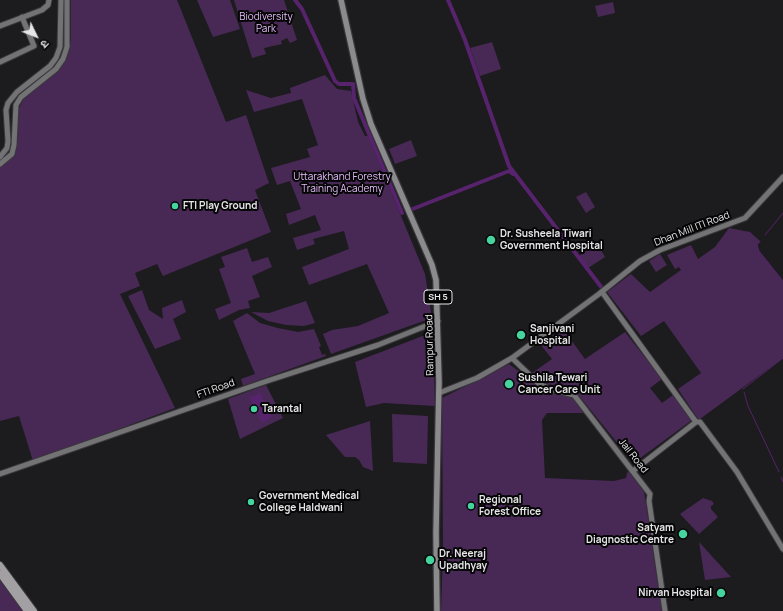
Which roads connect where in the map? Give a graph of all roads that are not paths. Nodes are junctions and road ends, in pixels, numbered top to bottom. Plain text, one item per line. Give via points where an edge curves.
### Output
1 (49, 0) edge
2 (61, 0) edge
3 (67, 0) edge
4 (341, 0) edge
5 (22, 17) junction
6 (0, 26) edge
7 (0, 62) edge
8 (0, 157) edge
9 (0, 164) edge
10 (783, 177) edge
11 (602, 292) junction
12 (438, 321) junction
13 (512, 358) junction
14 (439, 382) junction
15 (450, 390) junction
16 (439, 393) junction
17 (696, 422) junction
18 (633, 471) junction
19 (0, 474) edge
20 (783, 549) edge
21 (0, 566) edge
22 (0, 574) edge
23 (27, 611) edge
24 (34, 611) edge
25 (437, 611) edge
26 (665, 611) edge

1 - 5 main road via 48,5 42,10
2 - 8 main road via 60,47 56,58 8,103 7,148
3 - 9 main road via 67,47 63,59 56,69 21,97 16,105 12,154
4 - 12 main road, Rampur Road / SH 5 via 371,124 434,272
5 - 6 main road
5 - 7 main road via 34,46
10 - 11 main road, Dhan Mill ITI Road via 745,218 660,250 640,261
11 - 13 main road, Dhan Mill ITI Road
11 - 17 main road
12 - 14 main road, Rampur Road / SH 5
12 - 19 main road, FTI Road via 378,345
13 - 15 main road, Dhan Mill ITI Road
13 - 18 main road, Jail Road via 539,384 574,395
14 - 15 main road
14 - 16 main road, Rampur Road / SH 5
15 - 16 main road, Dhan Mill ITI Road
16 - 25 main road, Rampur Road / SH 5
17 - 18 main road
17 - 20 main road via 700,422 737,472
18 - 26 main road, Jail Road via 650,494
21 - 24 highway
22 - 23 highway

